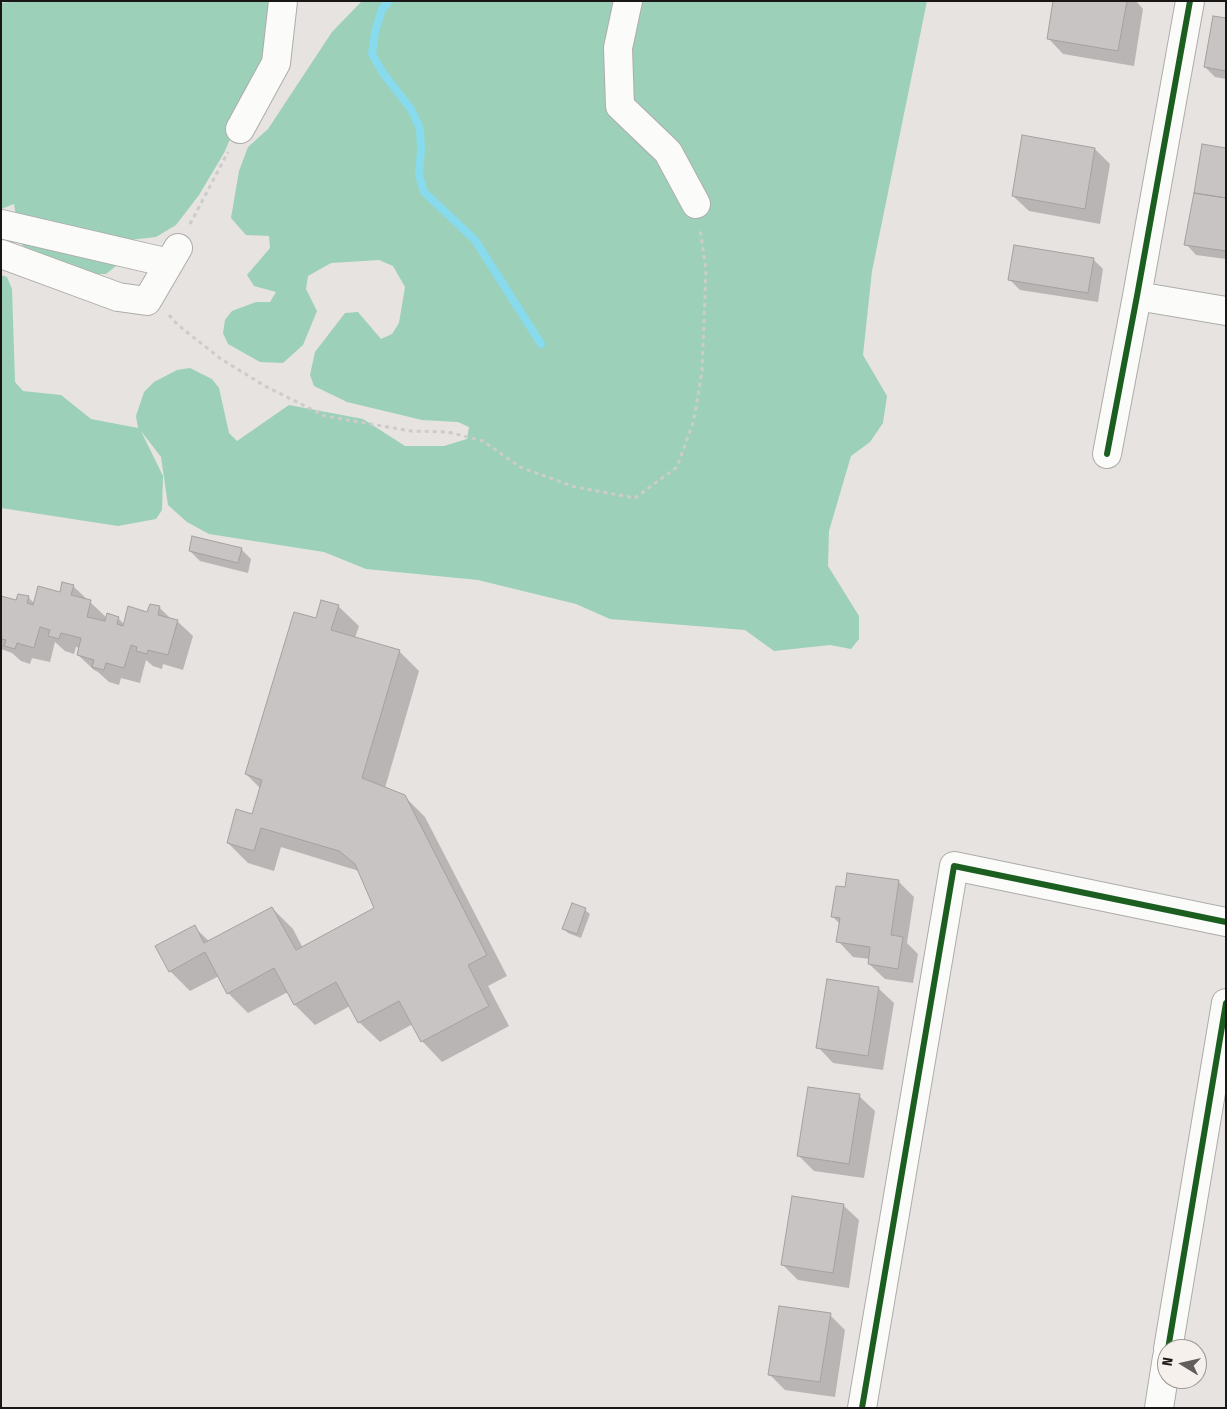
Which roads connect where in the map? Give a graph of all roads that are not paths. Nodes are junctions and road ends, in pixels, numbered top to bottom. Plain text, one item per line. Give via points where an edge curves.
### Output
1 (283, 1) edge
2 (628, 1) edge
3 (1190, 1) edge
4 (240, 130) road end
5 (696, 204) road end
6 (1, 224) edge
7 (1, 254) edge
8 (1137, 296) junction
9 (1226, 311) edge
10 (1107, 454) dead end
11 (1226, 922) edge
12 (1226, 1003) edge
13 (1170, 1339) edge
14 (1162, 1389) edge
15 (862, 1408) edge
16 (1159, 1408) edge

1 - 4 street via 276,63
2 - 5 street via 618,48 620,106 668,152
3 - 8 street
6 - 7 street via 173,255 146,301 118,296
8 - 9 street
8 - 10 street
11 - 15 street via 954,866
12 - 13 street
14 - 16 street

